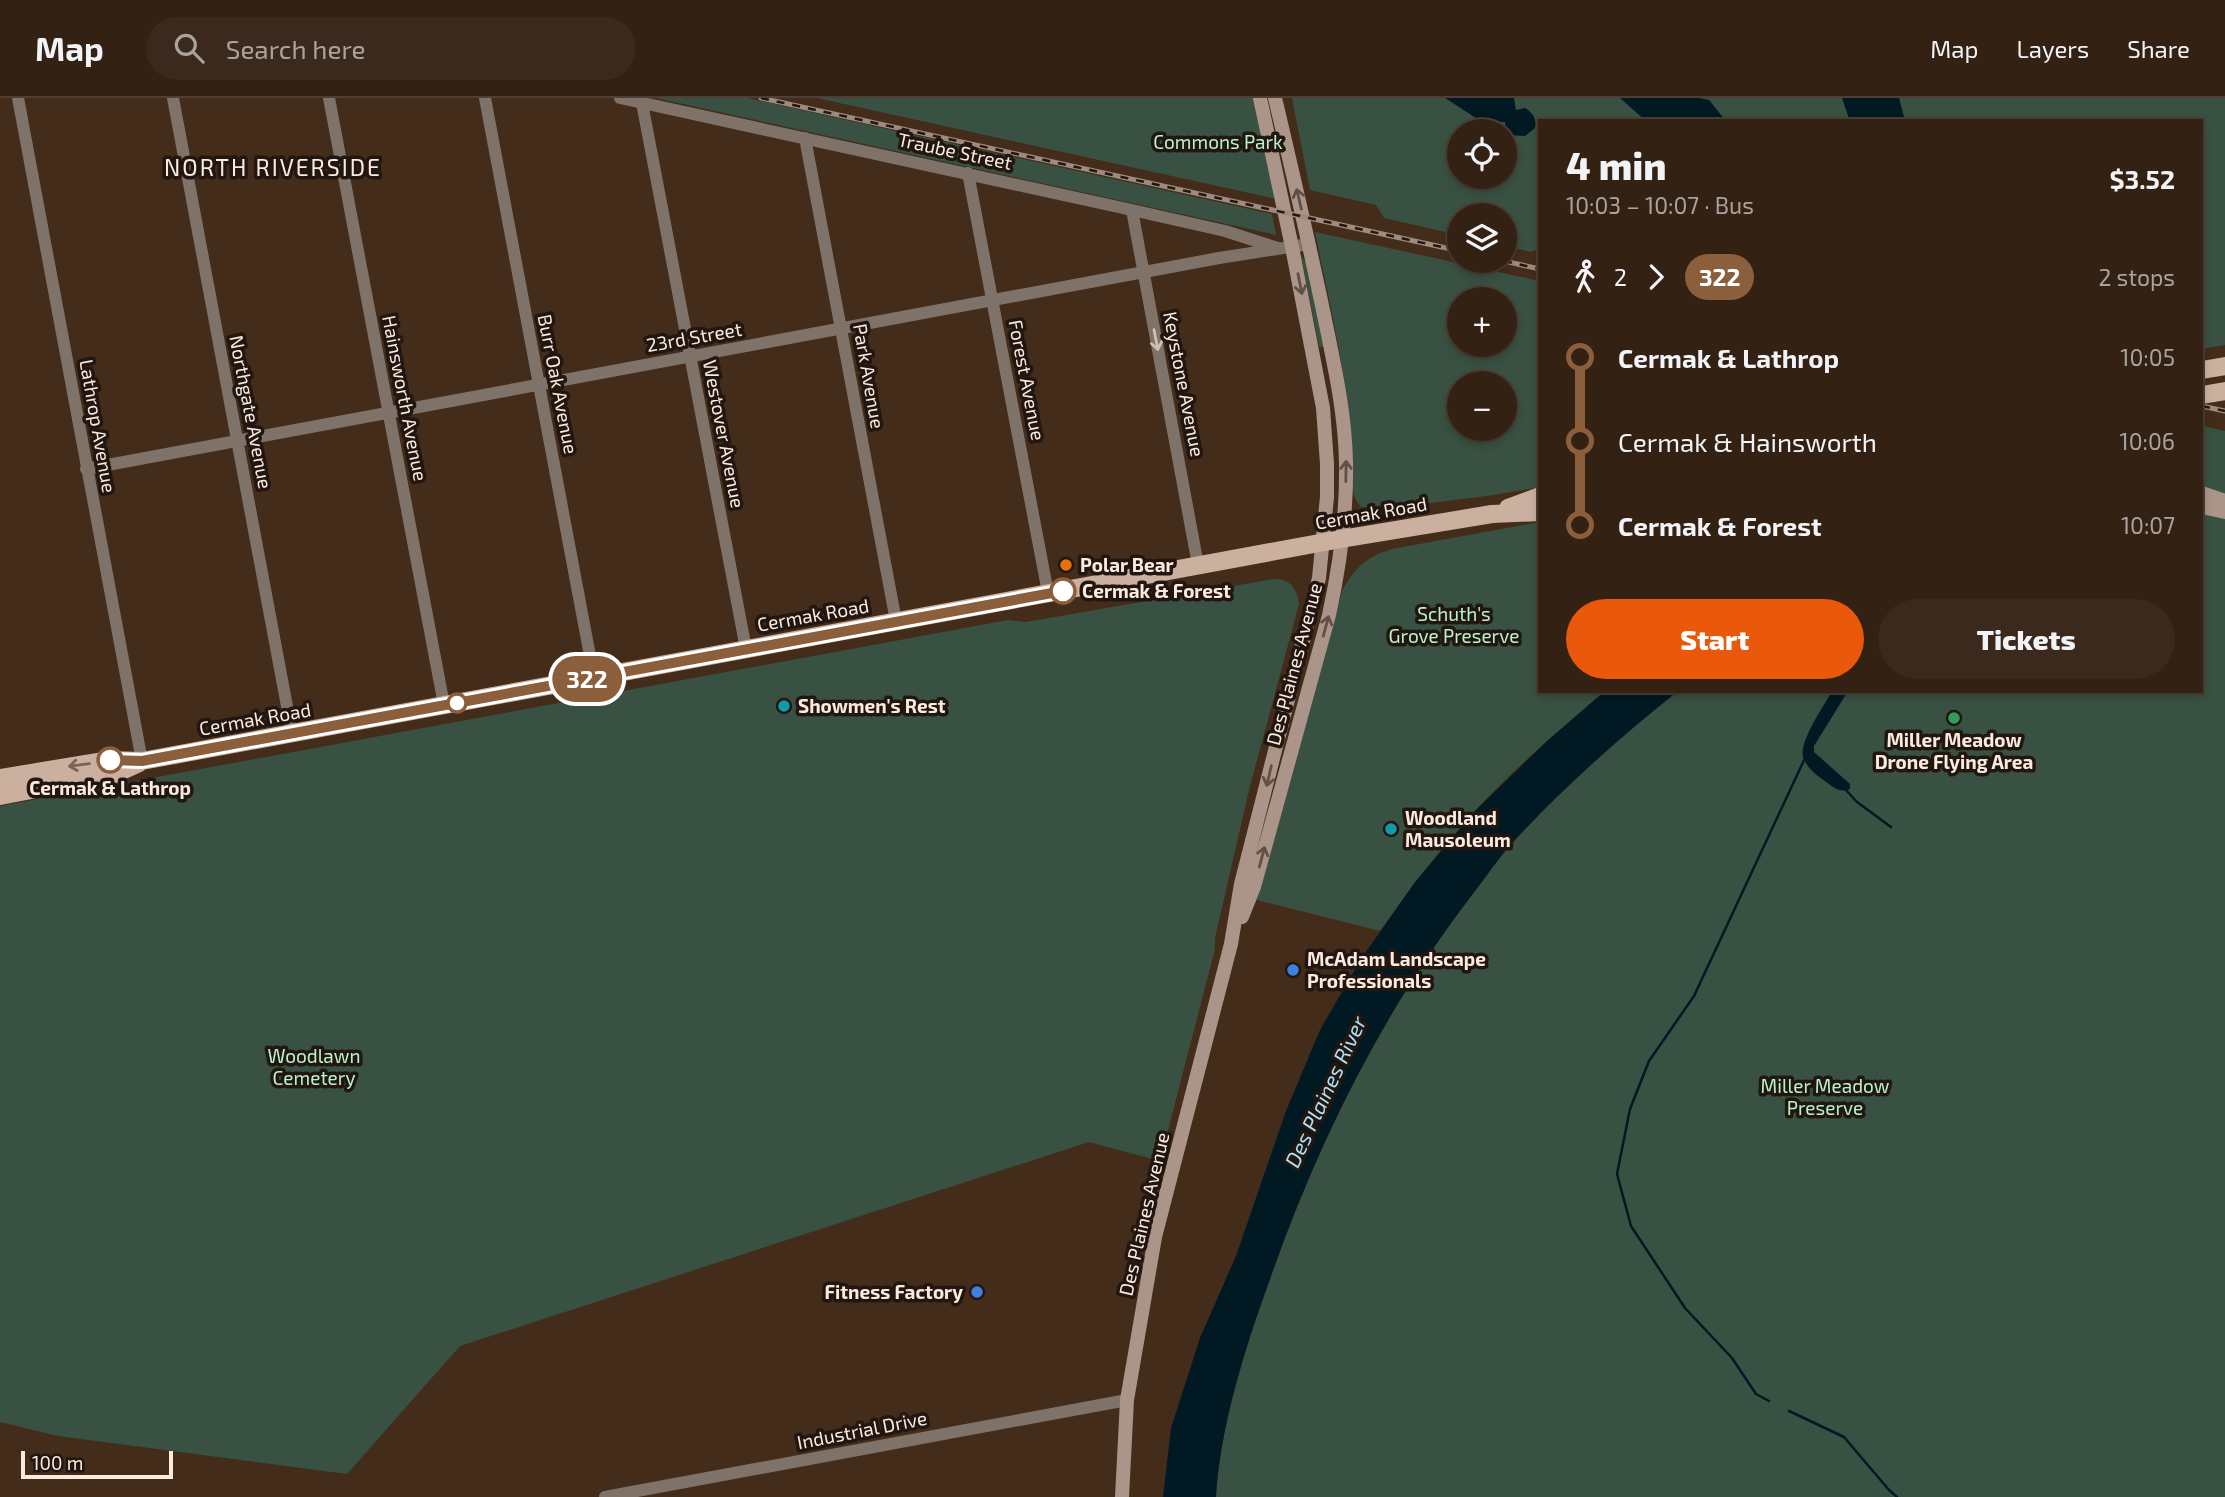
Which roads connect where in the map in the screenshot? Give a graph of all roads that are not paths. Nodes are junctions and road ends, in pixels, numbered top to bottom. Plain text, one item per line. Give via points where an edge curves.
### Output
1 (18, 98) edge
2 (173, 98) edge
3 (329, 98) edge
4 (485, 98) edge
5 (620, 98) edge
6 (1260, 98) edge
7 (1275, 98) edge
8 (642, 103) junction
9 (805, 138) junction
10 (968, 173) junction
11 (1132, 209) junction
12 (1309, 244) junction
13 (1287, 248) junction
14 (1144, 273) junction
15 (992, 301) junction
16 (841, 329) junction
17 (690, 357) junction
18 (2225, 366) edge
19 (2203, 370) edge
20 (539, 384) junction
21 (2225, 391) edge
22 (2203, 396) edge
23 (388, 412) junction
24 (236, 441) junction
25 (86, 469) junction
26 (2203, 493) edge
27 (1538, 497) edge
28 (2225, 501) edge
29 (2203, 507) edge
30 (1538, 512) edge
31 (2225, 512) edge
32 (1492, 514) junction
33 (1341, 539) junction
34 (1322, 543) junction
35 (1198, 565) junction
36 (1048, 593) junction
37 (896, 621) junction
38 (746, 649) junction
39 (594, 677) junction
40 (444, 705) junction
41 (292, 733) junction
42 (142, 761) junction
43 (0, 778) edge
44 (0, 796) edge
45 (1231, 944) junction
46 (1127, 1399) junction
47 (605, 1497) edge
48 (1122, 1497) edge

1 - 25 street, Lathrop Avenue
2 - 24 street, Northgate Avenue
3 - 23 street, Hainsworth Avenue
4 - 20 street, Burr Oak Avenue
5 - 8 street, Traube Street
6 - 13 main road, Des Plaines Avenue
12 -> 7 main road, Des Plaines Avenue
8 - 9 street, Traube Street
8 - 17 street, Westover Avenue
9 - 10 street, Traube Street
9 - 16 street, Park Avenue
10 - 11 street, Traube Street
10 - 15 street, Forest Avenue
11 - 13 street, Traube Street
11 - 14 street, Keystone Avenue
12 - 13 street, 23rd Street
33 -> 12 main road, Des Plaines Avenue via 1346,497 1342,407
13 - 14 street, 23rd Street
13 -> 34 main road, Des Plaines Avenue via 1324,422 1327,497
14 - 15 street, 23rd Street
14 -> 35 street, Keystone Avenue
15 - 16 street, 23rd Street
15 - 36 street, Forest Avenue
16 - 17 street, 23rd Street
16 - 37 street, Park Avenue
17 - 20 street, 23rd Street
17 - 38 street, Westover Avenue
18 - 19 main road
20 - 23 street, 23rd Street
20 - 39 street, Burr Oak Avenue
21 - 22 main road
23 - 24 street, 23rd Street
23 - 40 street, Hainsworth Avenue
24 - 25 street, 23rd Street
24 - 41 street, Northgate Avenue
25 - 42 street, Lathrop Avenue
26 - 28 main road
27 - 32 main road, Cermak Road
29 - 31 main road
30 - 32 main road, Cermak Road
32 - 33 main road, Cermak Road
33 - 34 main road, Cermak Road
45 -> 33 main road, Des Plaines Avenue via 1254,887 1304,709 1329,615
34 - 35 main road, Cermak Road
34 -> 45 main road, Des Plaines Avenue via 1315,598 1241,884
35 - 36 main road, Cermak Road
36 - 37 main road, Cermak Road
37 - 38 main road, Cermak Road
38 - 39 main road, Cermak Road
39 - 40 main road, Cermak Road
40 - 41 main road, Cermak Road
41 - 42 main road, Cermak Road
42 -> 43 main road, Cermak Road via 110,760
42 - 44 main road, Cermak Road via 116,775
45 - 46 main road, Des Plaines Avenue via 1155,1237
46 - 47 street, Industrial Drive
46 - 48 main road, Des Plaines Avenue

